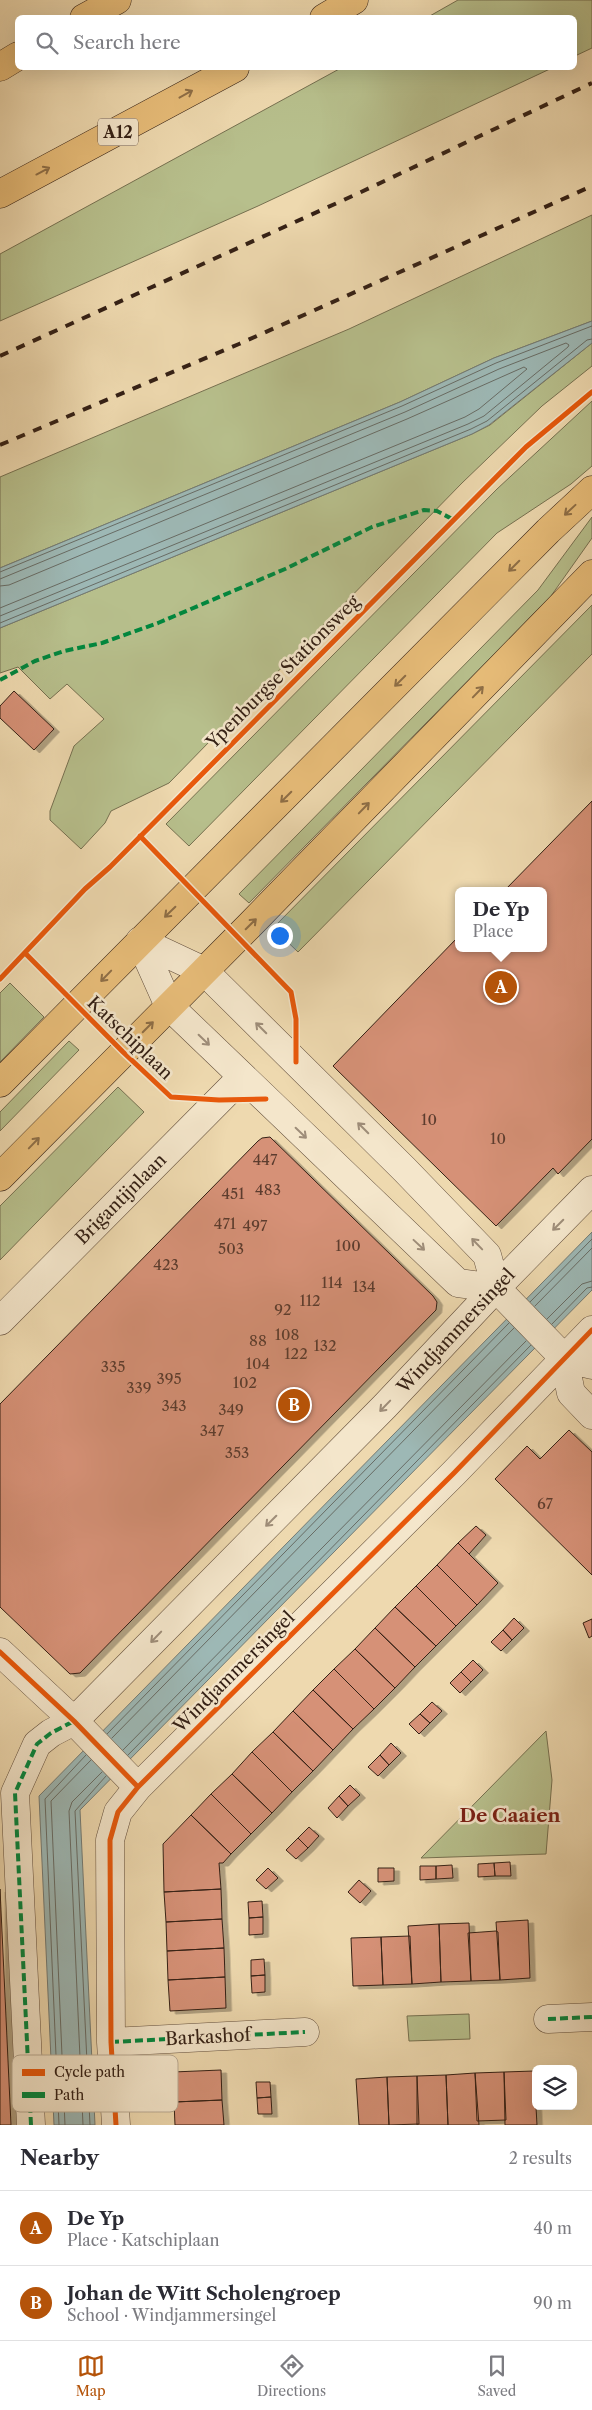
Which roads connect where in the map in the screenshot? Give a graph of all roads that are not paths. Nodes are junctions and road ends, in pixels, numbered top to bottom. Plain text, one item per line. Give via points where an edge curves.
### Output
1 (117, 0) edge
2 (354, 0) edge
3 (90, 15) edge
4 (329, 15) edge
5 (15, 51) edge
6 (0, 58) edge
7 (15, 58) edge
8 (0, 67) edge
9 (231, 70) edge
10 (0, 194) edge
11 (592, 490) edge
12 (592, 574) edge
13 (140, 941) junction
14 (204, 971) junction
15 (169, 1006) junction
16 (242, 1077) junction
17 (0, 1083) edge
18 (0, 1178) edge
19 (592, 1190) edge
20 (496, 1288) junction
21 (0, 1321) edge
22 (592, 1330) edge
23 (556, 1350) junction
24 (592, 1365) edge
25 (592, 1415) edge
26 (0, 1652) edge
27 (82, 1730) junction
28 (131, 1779) junction
29 (592, 2017) edge
30 (548, 2020) dead end
31 (305, 2032) dead end
32 (111, 2042) junction
33 (28, 2055) edge
34 (112, 2055) edge
35 (30, 2112) edge
36 (115, 2112) edge
37 (31, 2125) edge
38 (116, 2125) edge

1 - 3 main road
2 - 4 main road
5 - 6 main road
7 - 8 main road
10 -> 9 main road, A12
11 -> 13 main road
14 -> 12 main road
13 - 14 street
13 - 15 street
13 -> 17 main road
14 - 15 main road
20 -> 14 street via 487,1255
15 -> 16 street
18 -> 15 main road
16 -> 20 street via 458,1282
16 - 21 street, Brigantijnlaan
19 -> 20 street, Windjammersingel
20 - 23 street
20 -> 27 street, Windjammersingel
22 - 23 street, Windjammersingel
23 - 24 street
23 - 25 street via 570,1393
23 - 28 street, Windjammersingel via 454,1474
26 - 27 street
27 - 28 street
27 - 33 street, Windjammersingel via 51,1733 37,1744 15,1793
28 - 32 street, Windjammersingel via 110,1840
29 - 30 street
31 - 32 street, Barkashof
32 - 34 street, Windjammersingel
35 - 37 street, Windjammersingel
36 - 38 street, Windjammersingel

